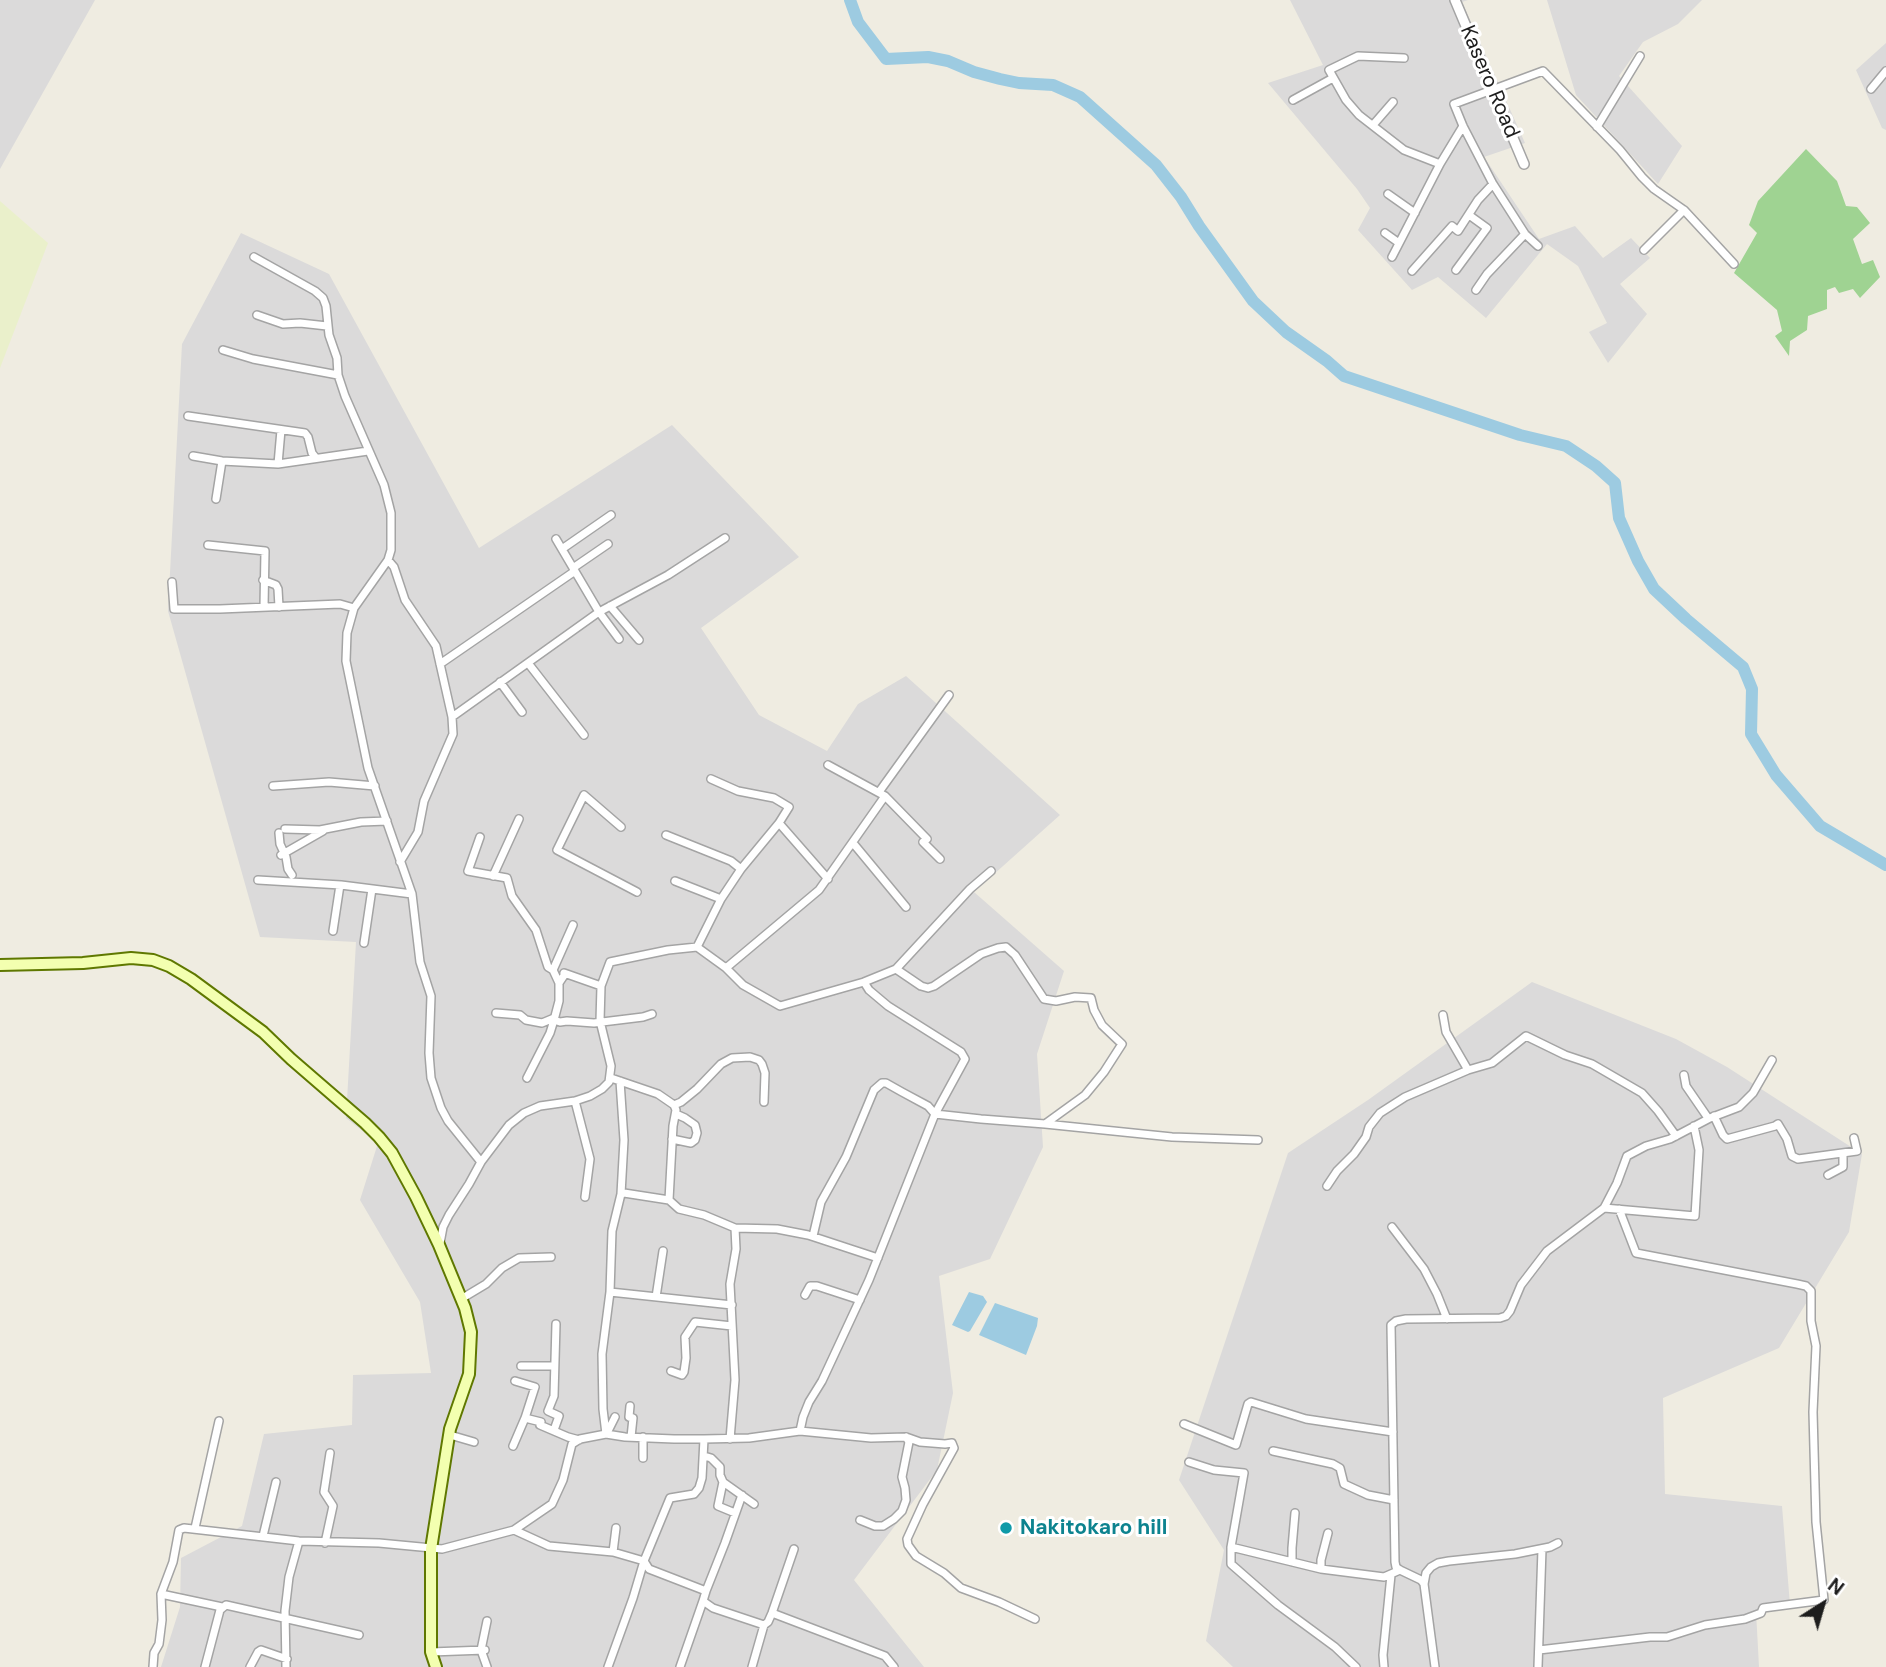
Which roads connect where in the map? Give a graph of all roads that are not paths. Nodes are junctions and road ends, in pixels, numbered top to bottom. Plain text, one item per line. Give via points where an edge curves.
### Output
1 (1455, 0) edge
2 (1640, 56) dead end
3 (1404, 58) dead end
4 (1886, 71) edge
5 (1333, 78) junction
6 (1493, 89) junction
7 (1871, 89) dead end
8 (1293, 100) dead end
9 (1393, 102) dead end
10 (1373, 125) junction
11 (1463, 126) junction
12 (1597, 127) junction
13 (1524, 163) dead end
14 (1440, 164) junction
15 (1493, 184) junction
16 (1388, 194) dead end
17 (1684, 210) junction
18 (1415, 213) junction
19 (1469, 215) junction
20 (1385, 233) dead end
21 (1525, 234) junction
22 (1399, 243) junction
23 (1538, 246) dead end
24 (1644, 250) dead end
25 (254, 257) dead end
26 (1392, 257) dead end
27 (1734, 264) dead end
28 (1412, 271) dead end
29 (1455, 271) dead end
30 (1476, 290) dead end
31 (257, 315) dead end
32 (327, 326) junction
33 (223, 350) dead end
34 (338, 374) junction
35 (188, 416) dead end
36 (281, 430) junction
37 (368, 451) junction
38 (193, 456) dead end
39 (316, 458) junction
40 (222, 461) junction
41 (278, 464) junction
42 (216, 499) dead end
43 (611, 515) dead end
44 (725, 538) dead end
45 (556, 539) dead end
46 (608, 544) dead end
47 (208, 545) dead end
48 (562, 549) junction
49 (388, 560) junction
50 (574, 569) junction
51 (263, 580) junction
52 (172, 582) dead end
53 (610, 606) junction
54 (264, 607) junction
55 (279, 607) junction
56 (354, 608) junction
57 (599, 612) junction
58 (619, 639) dead end
59 (639, 640) dead end
60 (528, 663) junction
61 (440, 664) junction
62 (500, 682) junction
63 (949, 695) dead end
64 (522, 712) dead end
65 (452, 716) junction
66 (584, 735) dead end
67 (828, 765) dead end
68 (711, 779) dead end
69 (273, 786) dead end
70 (375, 786) junction
71 (882, 794) junction
72 (519, 819) dead end
73 (387, 821) junction
74 (779, 823) junction
75 (621, 827) dead end
76 (328, 828) junction
77 (666, 835) dead end
78 (480, 837) dead end
79 (853, 844) junction
80 (282, 854) junction
81 (940, 859) dead end
82 (400, 862) junction
83 (741, 869) junction
84 (991, 871) dead end
85 (292, 875) dead end
86 (493, 876) junction
87 (828, 879) junction
88 (258, 880) dead end
89 (675, 881) dead end
90 (341, 886) junction
91 (373, 889) junction
92 (637, 892) dead end
93 (412, 894) junction
94 (721, 899) junction
95 (906, 907) dead end
96 (573, 925) dead end
97 (333, 931) dead end
98 (363, 943) dead end
99 (697, 947) junction
100 (0, 965) edge
101 (726, 968) junction
102 (553, 970) junction
103 (896, 970) junction
104 (565, 974) junction
105 (864, 982) junction
106 (559, 983) junction
107 (601, 986) junction
108 (496, 1013) dead end
109 (652, 1014) dead end
110 (1443, 1015) dead end
111 (554, 1019) junction
112 (600, 1021) junction
113 (1772, 1060) dead end
114 (1468, 1070) junction
115 (1684, 1075) dead end
116 (611, 1078) junction
117 (527, 1079) dead end
118 (620, 1081) junction
119 (575, 1101) junction
120 (764, 1102) dead end
121 (674, 1105) junction
122 (676, 1114) junction
123 (935, 1114) junction
124 (1711, 1117) junction
125 (1045, 1124) junction
126 (1694, 1126) junction
127 (1676, 1136) junction
128 (1854, 1138) dead end
129 (672, 1139) junction
130 (1258, 1140) dead end
131 (1843, 1154) junction
132 (481, 1162) junction
133 (1828, 1175) dead end
134 (1327, 1186) dead end
135 (621, 1194) junction
136 (585, 1197) dead end
137 (669, 1200) junction
138 (1604, 1208) junction
139 (1619, 1209) junction
140 (1392, 1227) dead end
141 (735, 1228) junction
142 (813, 1236) junction
143 (439, 1245) junction
144 (663, 1251) dead end
145 (551, 1257) dead end
146 (878, 1258) junction
147 (610, 1292) junction
148 (805, 1295) dead end
149 (656, 1297) junction
150 (461, 1299) junction
151 (860, 1300) junction
152 (732, 1305) junction
153 (1447, 1319) junction
154 (556, 1324) dead end
155 (732, 1326) junction
156 (521, 1366) dead end
157 (554, 1366) junction
158 (670, 1371) dead end
159 (514, 1381) dead end
160 (630, 1406) dead end
161 (615, 1417) dead end
162 (525, 1418) junction
163 (219, 1421) dead end
164 (1184, 1424) dead end
165 (554, 1430) junction
166 (800, 1431) junction
167 (1393, 1432) junction
168 (606, 1434) junction
169 (450, 1435) junction
170 (631, 1437) junction
171 (643, 1437) junction
172 (906, 1437) junction
173 (704, 1438) junction
174 (730, 1439) junction
175 (579, 1440) junction
176 (474, 1442) dead end
177 (513, 1446) dead end
178 (1273, 1451) dead end
179 (330, 1453) dead end
180 (704, 1456) junction
181 (643, 1458) dead end
182 (1189, 1462) dead end
183 (276, 1482) dead end
184 (723, 1482) junction
185 (742, 1495) junction
186 (1394, 1500) junction
187 (754, 1504) dead end
188 (735, 1513) junction
189 (1295, 1513) dead end
190 (860, 1520) dead end
191 (195, 1528) junction
192 (616, 1528) dead end
193 (514, 1530) junction
194 (1328, 1533) dead end
195 (263, 1536) junction
196 (299, 1541) junction
197 (324, 1543) junction
198 (1558, 1543) dead end
199 (1231, 1547) junction
200 (431, 1549) junction
201 (794, 1549) dead end
202 (1542, 1549) junction
203 (613, 1552) junction
204 (644, 1561) junction
205 (1293, 1562) junction
206 (1321, 1569) junction
207 (1400, 1570) junction
208 (1391, 1575) junction
209 (1424, 1584) junction
210 (706, 1591) junction
211 (161, 1594) junction
212 (703, 1601) junction
213 (222, 1607) junction
214 (772, 1613) junction
215 (286, 1619) junction
216 (1035, 1619) dead end
217 (487, 1622) dead end
218 (764, 1625) junction
219 (359, 1636) dead end
220 (483, 1650) junction
221 (1539, 1650) junction
222 (431, 1652) junction
223 (287, 1663) edge
224 (153, 1667) edge
225 (205, 1667) edge
226 (250, 1667) edge
227 (436, 1667) edge
228 (487, 1667) edge
229 (608, 1667) edge
230 (680, 1667) edge
231 (752, 1667) edge
232 (894, 1667) edge
233 (1356, 1667) edge
234 (1384, 1667) edge
235 (1435, 1667) edge
236 (1538, 1667) edge

1 - 6 street, Kasero Road
2 - 12 street
3 - 5 street via 1358,56 1329,70
4 - 7 street
5 - 8 street
5 - 10 street via 1346,100
6 - 11 street via 1454,104
6 - 12 street via 1543,71
6 - 13 street, Kasero Road
9 - 10 street
10 - 14 street via 1404,150
11 - 14 street
11 - 15 street
12 - 17 street via 1654,189
14 - 18 street
15 - 19 street
15 - 21 street
16 - 18 street
17 - 24 street
17 - 27 street
18 - 22 street
19 - 28 street via 1458,231 1452,226
19 - 29 street via 1487,228
20 - 22 street
21 - 23 street
21 - 30 street
22 - 26 street
25 - 32 street via 323,298
31 - 32 street via 283,324
32 - 34 street
33 - 34 street
34 - 37 street
35 - 36 street
36 - 39 street via 305,433
36 - 41 street
37 - 39 street
37 - 49 street via 391,513
38 - 40 street
39 - 41 street
40 - 41 street
40 - 42 street
43 - 48 street
44 - 53 street
45 - 48 street
46 - 50 street
47 - 51 street via 265,551
48 - 50 street
49 - 56 street
49 - 61 street via 405,600 436,646
50 - 57 street
50 - 61 street
51 - 54 street
51 - 55 street via 276,585
52 - 54 street via 174,609
53 - 57 street
53 - 59 street
54 - 55 street
55 - 56 street via 340,604
56 - 70 street via 346,661
57 - 58 street
57 - 60 street
60 - 62 street
60 - 66 street
61 - 65 street
62 - 64 street
62 - 65 street
63 - 71 street
65 - 82 street via 453,734 424,801 418,832
67 - 71 street
68 - 74 street via 789,807
69 - 70 street via 329,782
70 - 73 street
71 - 79 street
71 - 81 street
72 - 86 street
73 - 76 street
73 - 82 street
74 - 83 street
74 - 87 street
75 - 92 street via 584,795 557,850
76 - 80 street
76 - 80 street via 282,831
77 - 83 street
78 - 86 street via 468,871
79 - 87 street
79 - 95 street
80 - 85 street
82 - 93 street
83 - 94 street
84 - 103 street
86 - 102 street via 508,878 512,896 536,930
87 - 101 street
88 - 90 street
89 - 94 street
90 - 91 street
90 - 97 street
91 - 93 street
91 - 98 street
93 - 132 street via 421,962 431,996 431,1078 448,1121
94 - 99 street
96 - 102 street
99 - 101 street
99 - 107 street via 610,962
100 - 143 main road via 131,958 153,960 191,979 263,1032 379,1137 392,1153
101 - 105 street via 743,985 780,1006
102 - 104 street
102 - 106 street
103 - 105 street
103 - 125 street via 928,988 981,954 1006,947 1044,999 1091,998 1102,1026 1122,1044 1085,1095
104 - 106 street
104 - 107 street
105 - 123 street via 888,1006 964,1055
106 - 111 street
107 - 112 street
108 - 111 street via 542,1023
109 - 112 street
110 - 114 street via 1446,1032
111 - 112 street
111 - 117 street
112 - 116 street
113 - 124 street via 1739,1107
114 - 127 street via 1492,1063 1526,1035 1592,1064 1642,1093
114 - 134 street via 1405,1097 1380,1114
115 - 124 street via 1686,1086
116 - 118 street
116 - 119 street via 602,1089
118 - 121 street via 658,1094
118 - 135 street
119 - 132 street via 524,1112
119 - 136 street via 590,1159
120 - 121 street via 765,1073 759,1060 750,1057 721,1063
121 - 122 street
122 - 129 street
122 - 129 street via 695,1125 697,1133 691,1143
123 - 125 street
123 - 142 street via 886,1083 878,1086 821,1202
123 - 146 street
124 - 126 street
124 - 131 street via 1727,1139 1779,1124 1792,1156 1798,1159
125 - 130 street
126 - 127 street
126 - 139 street via 1699,1150 1695,1216
127 - 138 street via 1628,1156
128 - 131 street via 1857,1152
129 - 137 street
131 - 133 street via 1843,1167
132 - 143 street via 443,1227
135 - 137 street
135 - 147 street via 612,1231
137 - 141 street via 679,1209
138 - 139 street
138 - 153 street via 1547,1251 1521,1285 1506,1316
139 - 221 street via 1636,1253 1797,1284 1811,1291 1816,1346 1816,1522 1824,1600 1763,1608 1762,1613 1745,1619 1667,1637
140 - 153 street via 1424,1269
141 - 142 street
141 - 152 street
142 - 146 street
143 - 150 main road
144 - 149 street
145 - 150 street via 519,1258
146 - 151 street
147 - 149 street
147 - 168 street via 603,1354
148 - 151 street via 810,1286 817,1286
149 - 152 street
150 - 169 main road via 471,1332 469,1374
151 - 166 street via 809,1402
152 - 155 street
153 - 167 street via 1406,1319 1391,1325
154 - 157 street
155 - 158 street via 695,1322 685,1337 684,1372
155 - 174 street via 735,1380
156 - 157 street
157 - 165 street via 554,1396 548,1411 559,1416
159 - 162 street via 535,1387
160 - 170 street
161 - 168 street
162 - 165 street
162 - 177 street
163 - 191 street
164 - 167 street via 1236,1445 1251,1402 1306,1419
165 - 175 street
166 - 172 street
166 - 174 street
167 - 186 street
168 - 170 street
168 - 175 street
169 - 176 street
169 - 200 main road
170 - 171 street
171 - 173 street
171 - 181 street
172 - 190 street via 902,1511 883,1526
172 - 216 street via 952,1443 954,1448 923,1504 908,1545 916,1556 961,1588
173 - 174 street
173 - 180 street
175 - 193 street via 572,1444 552,1504
178 - 186 street via 1333,1464 1340,1468 1344,1484
179 - 197 street via 324,1492 333,1506
180 - 184 street via 720,1467
180 - 204 street via 699,1488 694,1494 670,1498
182 - 199 street via 1244,1474
183 - 195 street
184 - 185 street
184 - 188 street via 718,1506
185 - 187 street
185 - 188 street
186 - 207 street via 1395,1562
188 - 210 street
189 - 205 street
191 - 195 street
191 - 211 street via 179,1530
192 - 203 street
193 - 200 street
193 - 203 street via 549,1546
194 - 206 street
195 - 196 street
196 - 197 street
196 - 215 street via 289,1577
197 - 200 street
198 - 202 street
199 - 205 street
199 - 233 street via 1231,1564
200 - 222 main road
201 - 214 street
202 - 209 street via 1438,1563 1426,1573
202 - 221 street
203 - 204 street
204 - 210 street via 649,1569
204 - 229 street
205 - 206 street
206 - 208 street
207 - 208 street
207 - 209 street
208 - 234 street
209 - 235 street
210 - 212 street
211 - 213 street
211 - 224 street via 162,1619
212 - 218 street
212 - 230 street
213 - 215 street
213 - 225 street
214 - 218 street
214 - 232 street via 885,1656
215 - 219 street
215 - 223 street
217 - 220 street
218 - 231 street
220 - 222 street
220 - 228 street
221 - 236 street
222 - 227 main road
223 - 226 street via 261,1650

